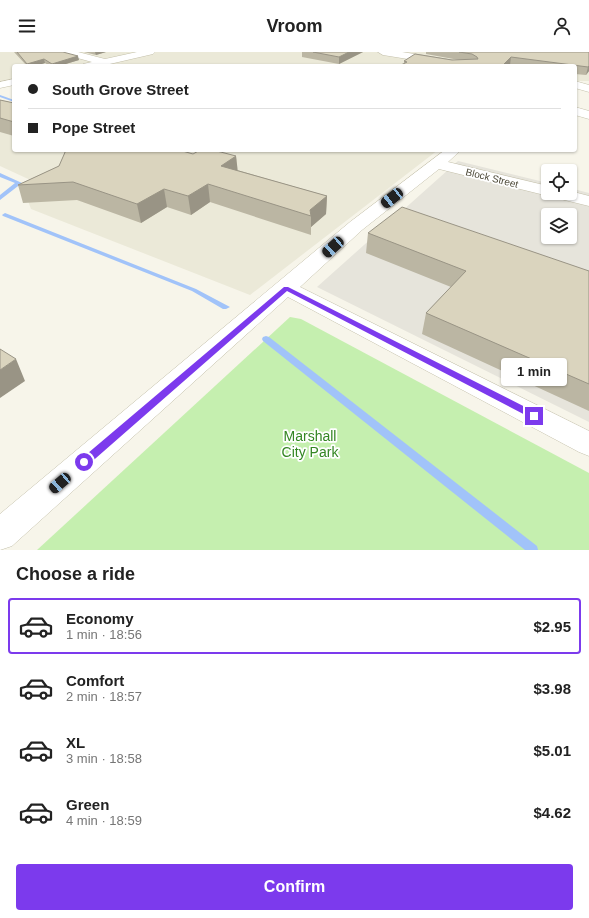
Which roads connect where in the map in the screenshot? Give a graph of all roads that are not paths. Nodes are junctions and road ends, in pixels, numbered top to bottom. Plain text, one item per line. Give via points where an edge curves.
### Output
1 (66, 52) edge
2 (150, 52) edge
3 (383, 52) edge
4 (105, 62) junction
5 (96, 64) edge
6 (458, 64) edge
7 (12, 82) edge
8 (589, 83) edge
9 (577, 84) edge
10 (0, 85) edge
11 (577, 85) edge
12 (589, 89) edge
13 (589, 107) edge
14 (577, 110) edge
15 (577, 111) edge
16 (589, 115) edge
17 (451, 152) edge
18 (435, 164) junction
19 (541, 189) edge
20 (577, 198) edge
21 (589, 201) edge
22 (286, 288) junction
23 (589, 444) edge
24 (0, 535) edge

1 - 4 street
2 - 4 street
3 - 6 street
4 - 5 street
7 - 10 street
8 - 9 street
11 - 12 street
13 - 14 street
15 - 16 street
17 - 18 street
18 - 19 street, Block Street
18 - 22 street via 356,226
20 - 21 street
22 - 23 street
22 - 24 street

